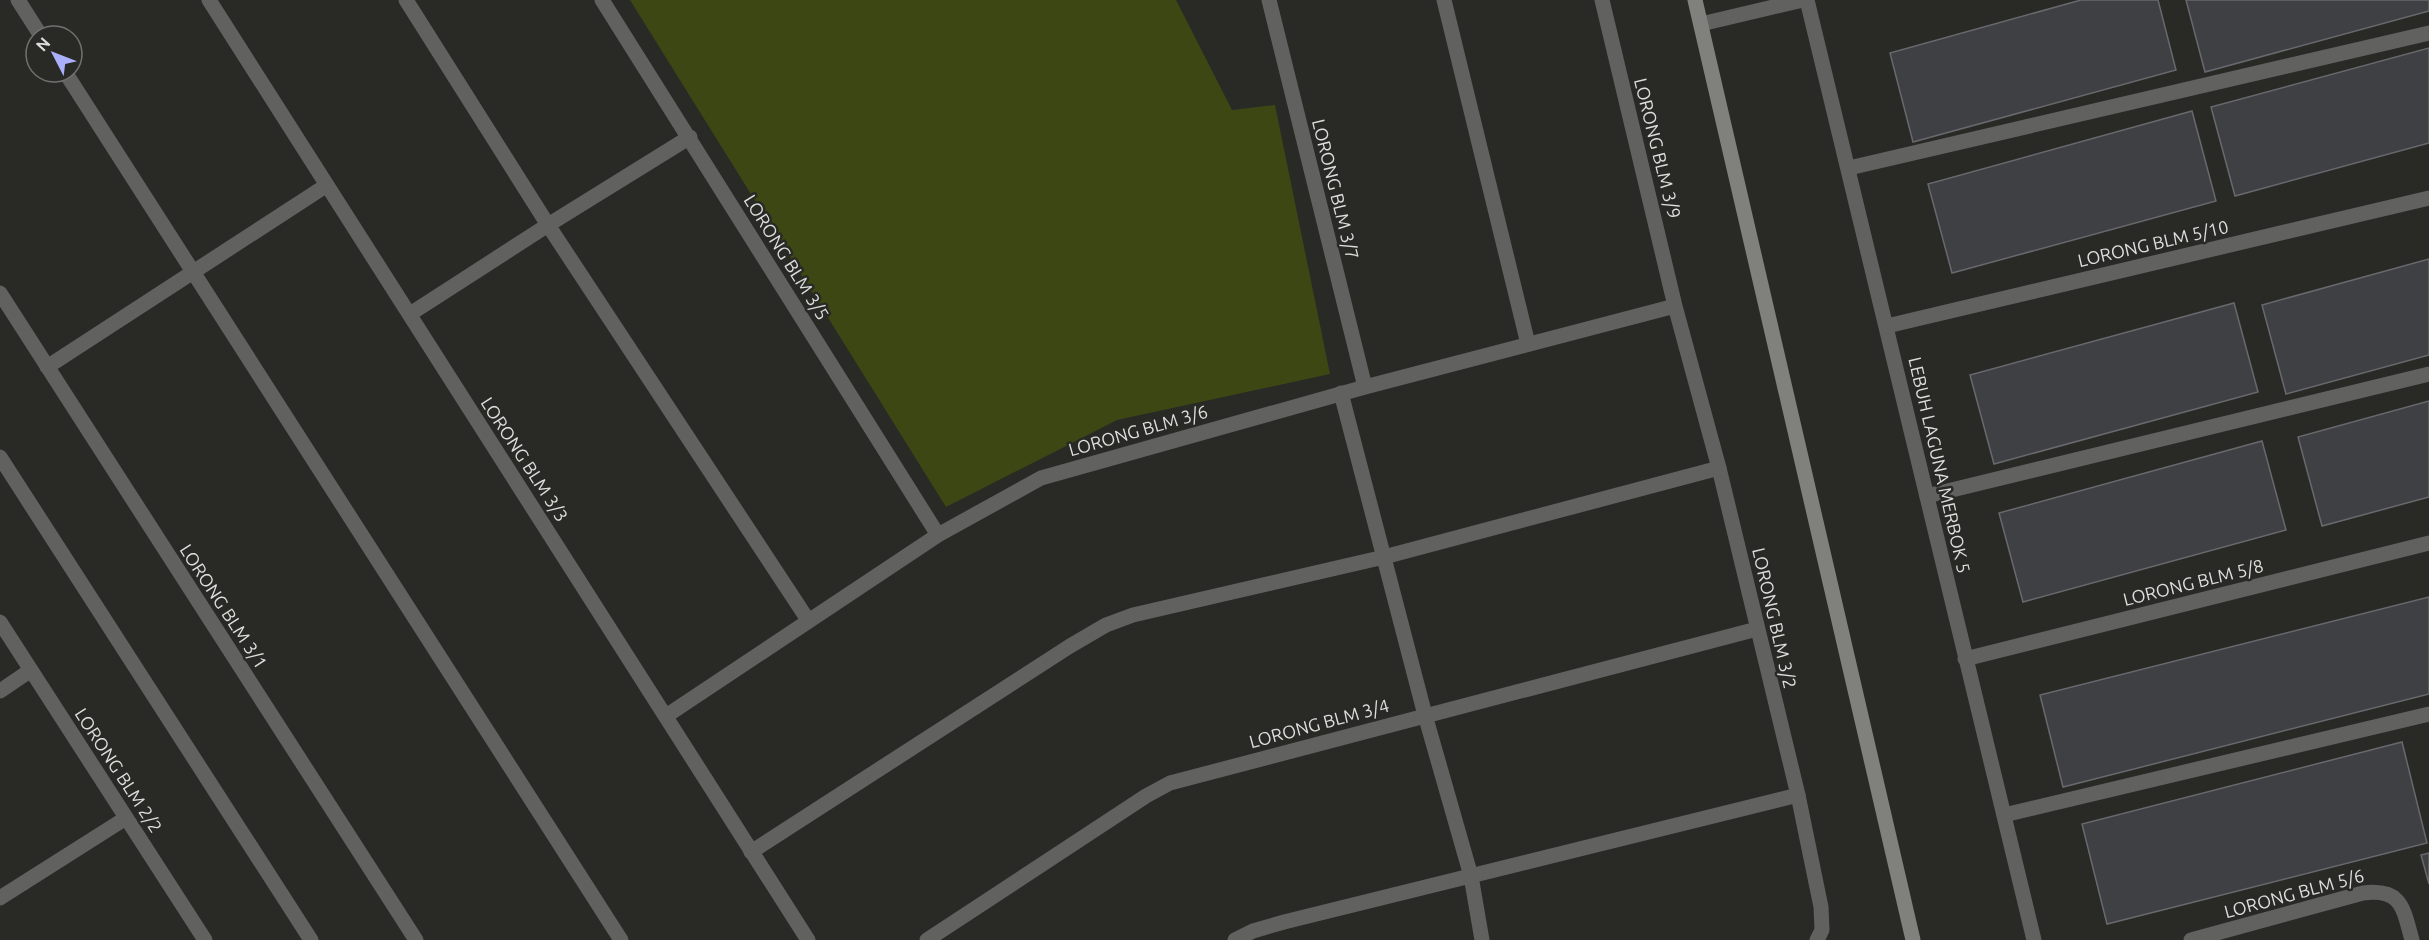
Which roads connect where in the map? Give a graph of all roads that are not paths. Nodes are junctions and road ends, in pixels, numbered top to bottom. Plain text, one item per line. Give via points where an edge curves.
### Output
1 (18, 0) edge
2 (406, 0) edge
3 (602, 0) edge
4 (1269, 0) edge
5 (1444, 0) edge
6 (1602, 0) edge
7 (1695, 0) edge
8 (1805, 0) edge
9 (210, 1) edge
10 (33, 24) edge
11 (1701, 24) junction
12 (2429, 33) edge
13 (73, 84) edge
14 (690, 137) junction
15 (1849, 168) junction
16 (327, 185) junction
17 (2429, 198) edge
18 (548, 225) junction
19 (194, 271) junction
20 (0, 293) edge
21 (1675, 306) junction
22 (410, 314) junction
23 (1887, 326) junction
24 (1528, 344) junction
25 (47, 367) junction
26 (2429, 374) edge
27 (1365, 387) junction
28 (1341, 393) junction
29 (0, 457) edge
30 (1719, 468) junction
31 (1927, 496) junction
32 (938, 535) junction
33 (2429, 543) edge
34 (1384, 556) junction
35 (808, 620) junction
36 (0, 622) edge
37 (1757, 629) junction
38 (1965, 659) junction
39 (31, 670) junction
40 (0, 691) edge
41 (2429, 714) edge
42 (1425, 715) junction
43 (666, 716) junction
44 (1798, 795) junction
45 (2004, 815) junction
46 (126, 818) junction
47 (751, 852) junction
48 (1471, 876) junction
49 (0, 898) edge
50 (205, 940) edge
51 (311, 940) edge
52 (416, 940) edge
53 (621, 940) edge
54 (808, 940) edge
55 (927, 940) edge
56 (1235, 940) edge
57 (1482, 940) edge
58 (1817, 940) edge
59 (1913, 940) edge
60 (2034, 940) edge
61 (2191, 940) edge
62 (2412, 940) edge

1 - 10 street
2 - 18 street
3 - 14 street, LORONG BLM 3/5
4 - 27 street, LORONG BLM 3/7
5 - 24 street
6 - 21 street, LORONG BLM 3/9
7 - 11 street
8 - 11 street
8 - 15 street, LEBUH LAGUNA MERBOK 5
9 - 16 street, LORONG BLM 3/3
11 - 59 street
12 - 15 street
13 - 19 street
14 - 18 street
14 - 32 street, LORONG BLM 3/5
15 - 23 street, LEBUH LAGUNA MERBOK 5
16 - 19 street
16 - 22 street, LORONG BLM 3/3
17 - 23 street, LORONG BLM 5/10
18 - 22 street
18 - 35 street
19 - 25 street
19 - 53 street
20 - 25 street, LORONG BLM 3/1
21 - 24 street, LORONG BLM 3/6
21 - 30 street, LORONG BLM 3/2
22 - 43 street, LORONG BLM 3/3
23 - 31 street, LEBUH LAGUNA MERBOK 5
24 - 27 street, LORONG BLM 3/6
25 - 52 street, LORONG BLM 3/1
26 - 31 street
27 - 28 street, LORONG BLM 3/6
28 - 32 street, LORONG BLM 3/6 via 1041,478
28 - 34 street
29 - 51 street
30 - 34 street
30 - 37 street, LORONG BLM 3/2
31 - 38 street, LEBUH LAGUNA MERBOK 5
32 - 35 street, LORONG BLM 3/6
33 - 38 street, LORONG BLM 5/8
34 - 42 street
34 - 47 street via 1133,615 1107,625
35 - 43 street, LORONG BLM 3/6
36 - 39 street, LORONG BLM 2/2
37 - 42 street, LORONG BLM 3/4
37 - 44 street, LORONG BLM 3/2
38 - 45 street, LEBUH LAGUNA MERBOK 5
39 - 40 street
39 - 46 street, LORONG BLM 2/2
41 - 45 street
42 - 48 street
42 - 55 street, LORONG BLM 3/4 via 1170,783
43 - 47 street, LORONG BLM 3/3
44 - 48 street
44 - 58 street, LORONG BLM 3/2 via 1821,907 1822,930
45 - 60 street, LEBUH LAGUNA MERBOK 5
46 - 49 street
46 - 50 street, LORONG BLM 2/2
47 - 54 street, LORONG BLM 3/3
48 - 56 street via 1284,922
48 - 57 street
61 - 62 street, LORONG BLM 5/6 via 2381,891 2403,908

